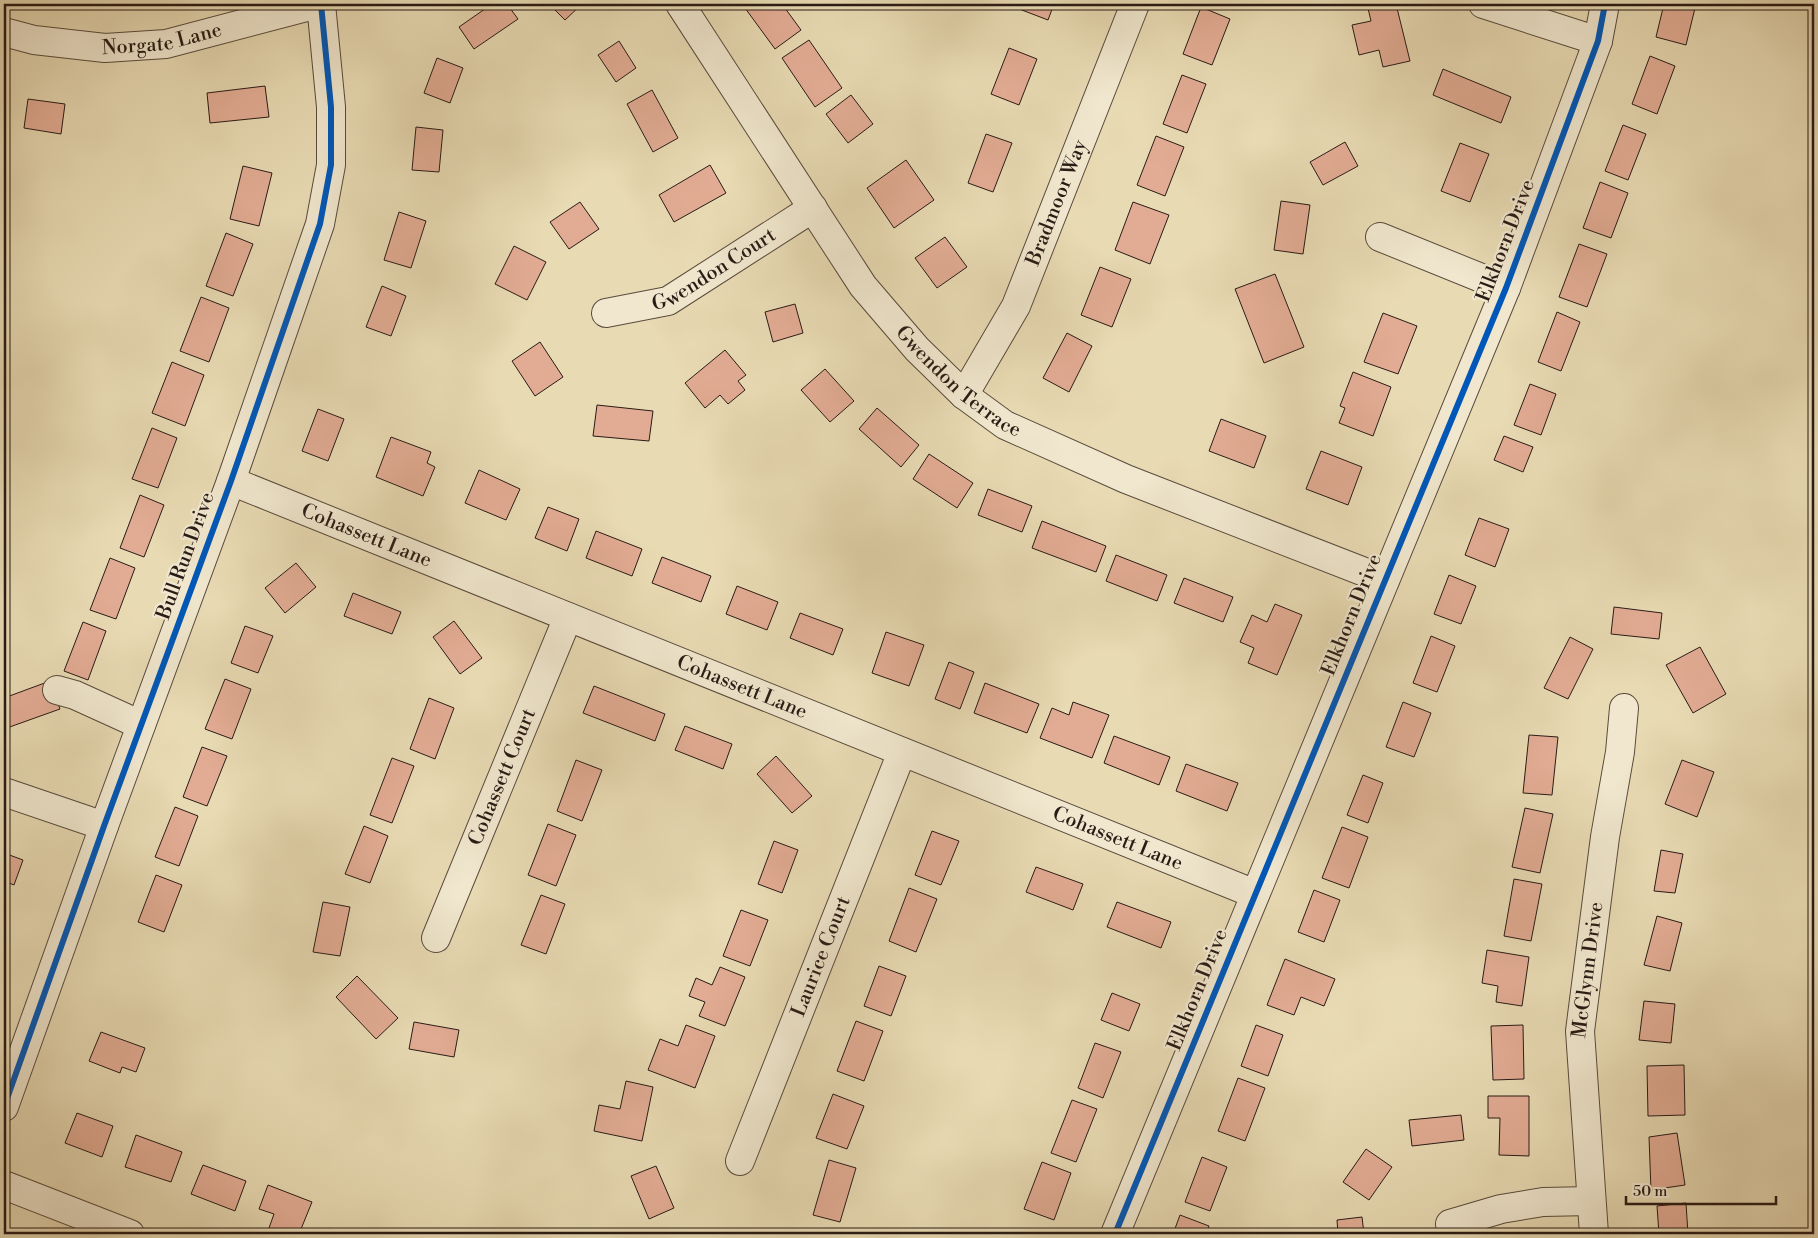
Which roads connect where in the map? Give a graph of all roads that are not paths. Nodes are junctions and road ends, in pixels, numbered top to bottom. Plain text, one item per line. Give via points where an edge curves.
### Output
1 (320, 4) edge
2 (680, 4) edge
3 (1135, 4) edge
4 (1483, 4) edge
5 (1605, 4) edge
6 (4, 32) edge
7 (1598, 41) junction
8 (813, 208) junction
9 (1380, 237) dead end
10 (1506, 288) junction
11 (606, 313) dead end
12 (964, 395) junction
13 (231, 481) junction
14 (1385, 580) junction
15 (568, 617) junction
16 (57, 690) dead end
17 (1624, 708) dead end
18 (141, 725) junction
19 (902, 752) junction
20 (4, 792) edge
21 (104, 826) junction
22 (1255, 894) junction
23 (436, 938) dead end
24 (4, 1107) edge
25 (740, 1161) dead end
26 (4, 1185) edge
27 (1591, 1201) junction
28 (1450, 1224) dead end
29 (130, 1234) edge
30 (1114, 1234) edge
31 (1594, 1234) edge

1 - 6 street, Norgate Lane via 166,44 105,48 34,40
1 - 13 street, Bull Run Drive via 331,107 331,165 327,195 311,252
2 - 8 street, Gwendon Terrace
3 - 12 street, Bradmoor Way via 1016,306
4 - 7 street
5 - 7 street, Elkhorn Drive
7 - 10 street, Elkhorn Drive
8 - 11 street, Gwendon Court via 668,301
8 - 12 street, Gwendon Terrace via 863,286 917,349
9 - 10 street
10 - 14 street, Elkhorn Drive
12 - 14 street, Gwendon Terrace via 1005,425 1117,475
13 - 15 street, Cohassett Lane
13 - 18 street, Bull Run Drive
14 - 22 street, Elkhorn Drive
15 - 19 street, Cohassett Lane
15 - 23 street, Cohassett Court
16 - 18 street
17 - 27 street, McGlynn Drive via 1580,1031
18 - 21 street, Bull Run Drive
19 - 22 street, Cohassett Lane
19 - 25 street, Laurice Court
20 - 21 street
21 - 24 street, Bull Run Drive
22 - 30 street, Elkhorn Drive
26 - 29 street
27 - 28 street via 1543,1202 1501,1209
27 - 31 street, McGlynn Drive

